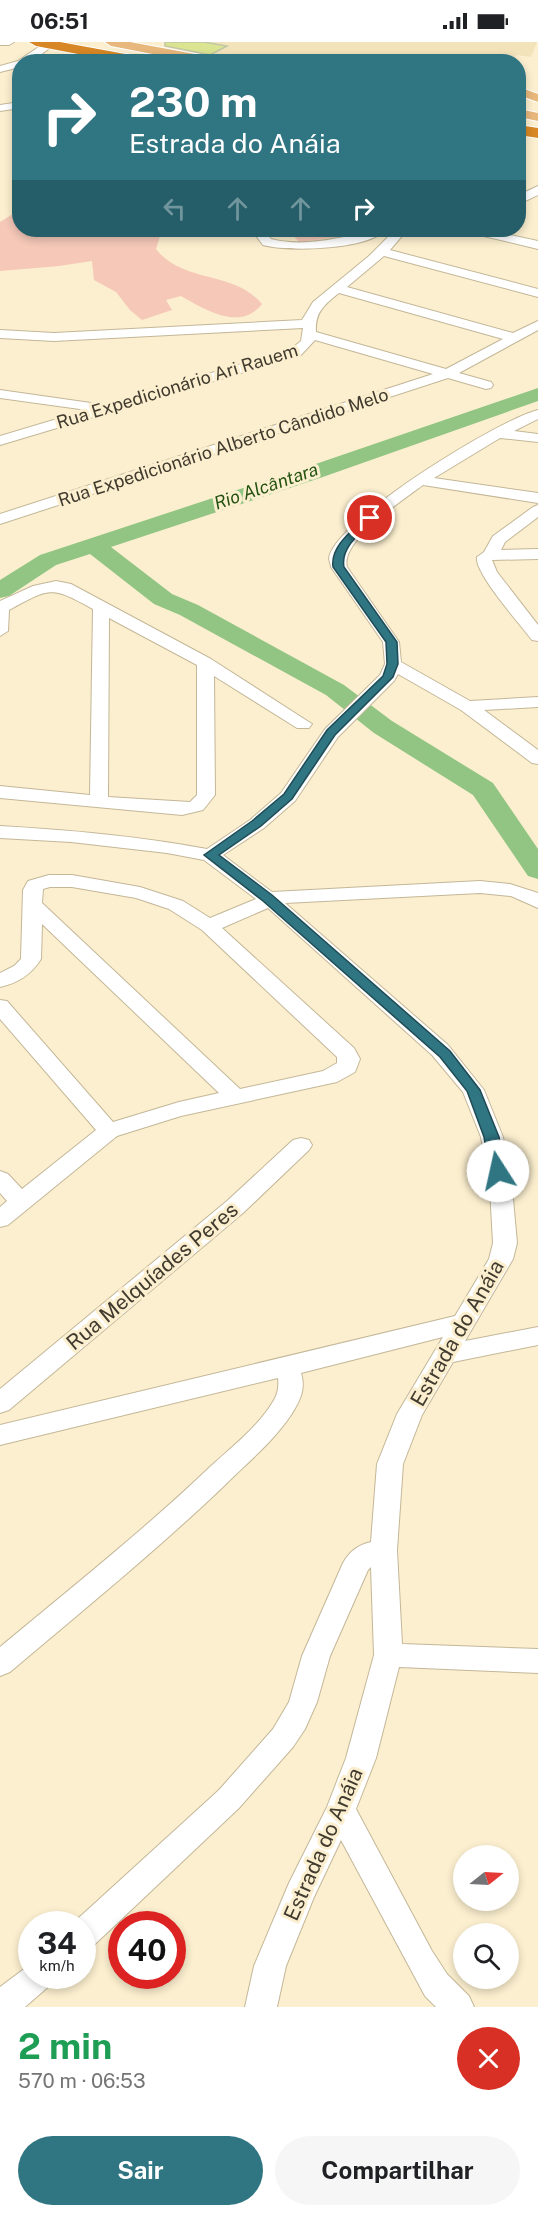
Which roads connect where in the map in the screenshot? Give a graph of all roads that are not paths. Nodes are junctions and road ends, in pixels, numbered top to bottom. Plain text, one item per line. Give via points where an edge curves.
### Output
1 (0, 42) edge
2 (9, 42) edge
3 (70, 42) edge
4 (111, 42) edge
5 (43, 43) edge
6 (31, 54) edge
7 (102, 54) edge
8 (129, 54) edge
9 (174, 54) edge
10 (263, 237) edge
11 (355, 237) edge
12 (395, 237) edge
13 (505, 237) edge
14 (538, 245) edge
15 (383, 252) junction
16 (338, 289) junction
17 (538, 292) edge
18 (538, 325) edge
19 (310, 330) junction
20 (0, 334) edge
21 (515, 338) junction
22 (447, 374) junction
23 (486, 385) dead end
24 (0, 394) edge
25 (106, 408) junction
26 (538, 414) edge
27 (497, 432) junction
28 (538, 438) edge
29 (0, 441) edge
30 (420, 480) junction
31 (538, 498) edge
32 (538, 510) edge
33 (0, 519) edge
34 (538, 554) edge
35 (490, 555) junction
36 (101, 606) junction
37 (1, 608) edge
38 (532, 621) edge
39 (0, 631) edge
40 (538, 636) edge
41 (205, 663) junction
42 (393, 664) junction
43 (538, 702) edge
44 (466, 706) junction
45 (303, 724) dead end
46 (538, 759) edge
47 (0, 792) edge
48 (99, 800) junction
49 (0, 832) edge
50 (210, 855) junction
51 (268, 899) junction
52 (538, 902) edge
53 (34, 906) junction
54 (209, 926) junction
55 (0, 981) edge
56 (0, 1006) edge
57 (235, 1096) junction
58 (109, 1131) junction
59 (301, 1144) dead end
60 (0, 1179) edge
61 (21, 1202) junction
62 (0, 1219) edge
63 (464, 1323) junction
64 (538, 1336) edge
65 (446, 1354) junction
66 (287, 1368) junction
67 (0, 1403) edge
68 (0, 1435) edge
69 (384, 1550) junction
70 (388, 1655) junction
71 (538, 1661) edge
72 (0, 1664) edge
73 (342, 1810) junction
74 (96, 1923) edge
75 (22, 1989) edge
76 (2, 2007) edge
77 (261, 2007) edge
78 (458, 2007) edge

1 - 2 street
3 - 8 highway
4 - 9 main road
5 - 6 street
5 - 7 highway
10 - 11 street via 267,242 292,246
12 - 15 street, Rua Expedicionário Ari Rauem
13 - 14 street
15 - 16 street, Rua Expedicionário Ari Rauem
15 - 17 street
16 - 19 street, Rua Expedicionário Ari Rauem via 314,309
16 - 21 street
18 - 21 street, Rua Expedicionário Alberto Cândido Melo
19 - 20 street
19 - 22 street
19 - 25 street, Rua Expedicionário Ari Rauem via 309,343 296,352
21 - 22 street, Rua Expedicionário Alberto Cândido Melo
22 - 23 street
22 - 33 street, Rua Expedicionário Alberto Cândido Melo
24 - 25 street
25 - 29 street, Rua Expedicionário Ari Rauem
26 - 27 street
27 - 28 street
27 - 30 street
30 - 31 street
30 - 42 street via 370,518 341,549 337,559 391,642
32 - 35 street via 499,539
34 - 35 street
35 - 38 street via 484,562 489,573
36 - 37 street via 58,586 34,590
36 - 41 street
36 - 48 street
37 - 39 street
38 - 40 street
41 - 45 street
41 - 48 street via 203,803 182,809
42 - 44 street
42 - 50 street via 388,677 331,733 288,797 257,824
43 - 44 street
44 - 46 street
47 - 48 street
49 - 50 street via 71,836
50 - 51 street, Estrada do Anáia
51 - 52 street via 480,887 508,889
51 - 54 street
51 - 63 street, Estrada do Anáia via 441,1050 473,1090 492,1137 505,1243 501,1259
53 - 54 street via 36,885 72,881 140,893 176,905
53 - 55 street via 31,959 21,972
53 - 57 street
54 - 57 street via 349,1059 343,1072 330,1077
56 - 58 street
57 - 58 street via 153,1115
58 - 61 street
59 - 67 street, Rua Melquíades Peres via 210,1228
60 - 61 street
61 - 62 street
63 - 65 street, Estrada do Anáia
63 - 66 street
64 - 65 street
65 - 69 street, Estrada do Anáia via 410,1414 390,1464
66 - 68 street
66 - 72 street via 291,1392 253,1442 187,1506
69 - 70 street, Estrada do Anáia
69 - 74 street via 368,1553 357,1563 316,1656 303,1702 283,1738 213,1814
70 - 71 street
70 - 73 street, Estrada do Anáia
73 - 77 street, Estrada do Anáia via 300,1893 270,1966
73 - 78 street via 421,1961 436,1985
75 - 76 street

